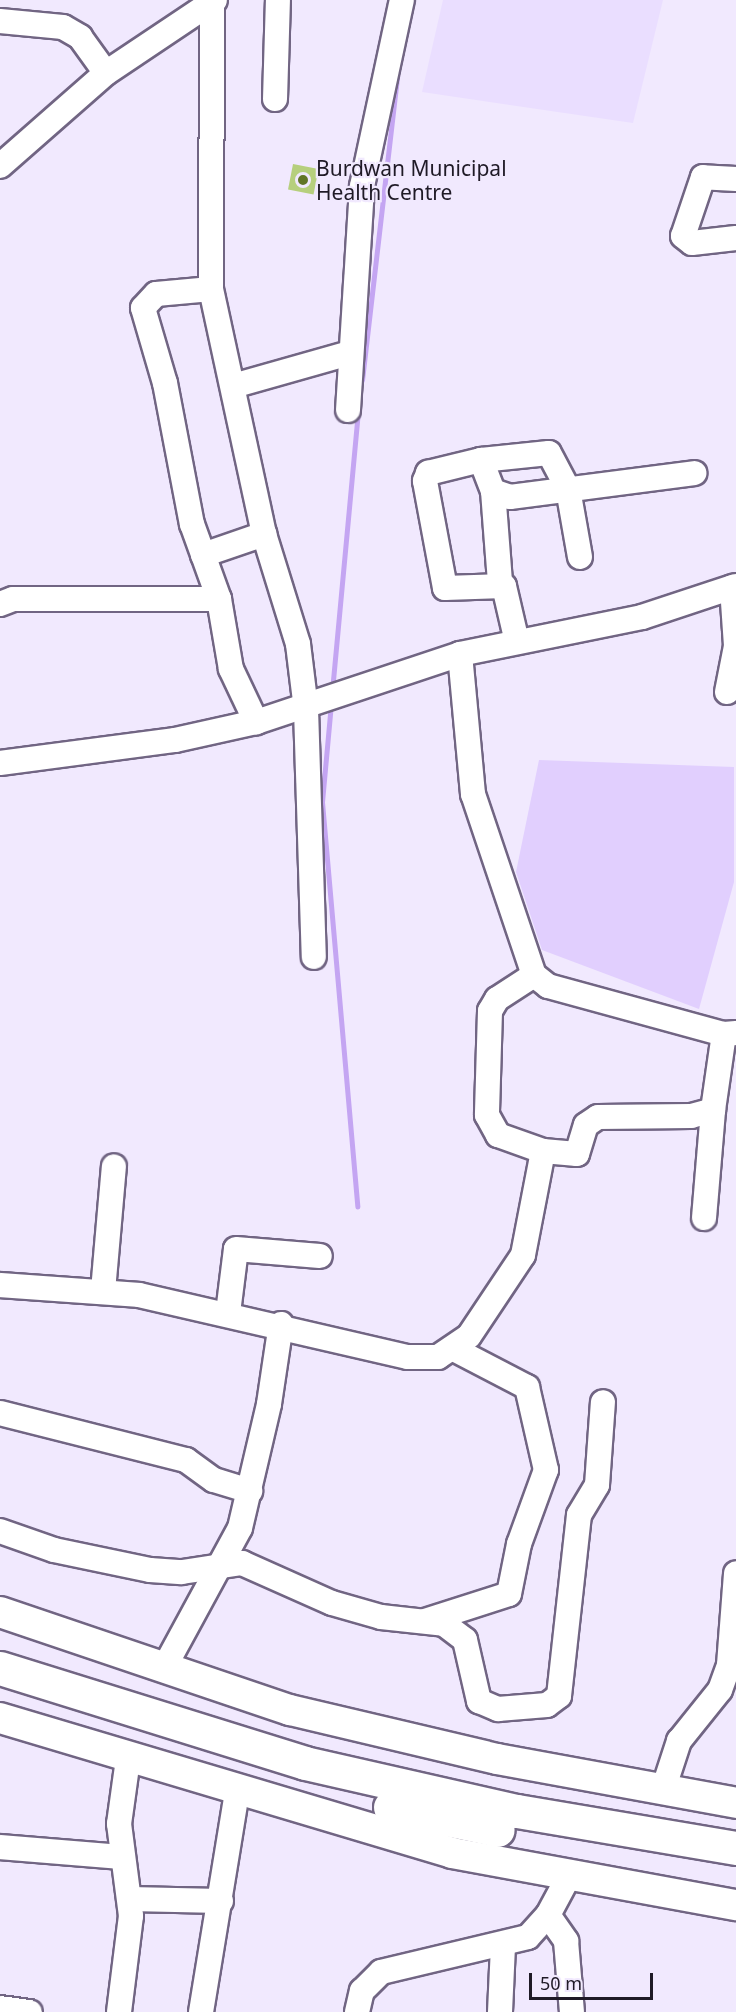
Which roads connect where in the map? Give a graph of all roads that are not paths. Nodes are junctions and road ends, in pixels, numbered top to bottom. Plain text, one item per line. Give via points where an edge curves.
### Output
1 (278, 0) edge
2 (402, 0) edge
3 (213, 1) edge
4 (0, 21) edge
5 (105, 73) junction
6 (275, 99) dead end
7 (0, 166) edge
8 (736, 179) edge
9 (736, 238) edge
10 (211, 289) junction
11 (350, 353) junction
12 (233, 386) junction
13 (348, 410) dead end
14 (481, 460) junction
15 (694, 473) dead end
16 (568, 489) junction
17 (493, 491) junction
18 (264, 534) junction
19 (203, 555) junction
20 (580, 557) dead end
21 (500, 584) junction
22 (734, 586) edge
23 (219, 599) junction
24 (0, 604) edge
25 (517, 642) junction
26 (460, 654) junction
27 (727, 692) dead end
28 (306, 709) junction
29 (256, 722) junction
30 (0, 763) edge
31 (314, 957) dead end
32 (534, 975) junction
33 (730, 1033) edge
34 (713, 1110) junction
35 (543, 1151) junction
36 (114, 1166) dead end
37 (704, 1218) dead end
38 (320, 1256) dead end
39 (0, 1286) edge
40 (103, 1291) junction
41 (228, 1313) junction
42 (281, 1324) junction
43 (456, 1350) junction
44 (603, 1402) dead end
45 (0, 1413) edge
46 (250, 1491) junction
47 (0, 1531) edge
48 (226, 1562) junction
49 (736, 1574) edge
50 (0, 1612) edge
51 (423, 1622) junction
52 (0, 1668) edge
53 (164, 1668) junction
54 (0, 1691) edge
55 (0, 1718) edge
56 (128, 1759) junction
57 (663, 1790) junction
58 (237, 1792) junction
59 (736, 1803) edge
60 (0, 1847) edge
61 (736, 1848) edge
62 (122, 1857) junction
63 (736, 1870) edge
64 (570, 1874) junction
65 (130, 1899) junction
66 (221, 1901) junction
67 (736, 1905) edge
68 (548, 1915) junction
69 (503, 1945) junction
70 (0, 2008) edge
71 (30, 2012) edge
72 (119, 2012) edge
73 (201, 2012) edge
74 (357, 2012) edge
75 (500, 2012) edge
76 (572, 2012) edge

1 - 6 street
2 - 11 street via 362,186
3 - 5 street
3 - 10 street
4 - 5 street via 63,27 80,37
5 - 7 street
8 - 9 street via 703,177 683,236 692,243
10 - 12 street
10 - 19 street via 156,294 143,308
11 - 12 street
11 - 13 street
12 - 18 street
14 - 16 street via 549,453
14 - 17 street
14 - 21 street via 436,467 425,481 445,588
15 - 16 street
16 - 17 street via 510,497
16 - 20 street
17 - 21 street
18 - 19 street
18 - 28 street via 298,644
19 - 23 street
21 - 25 street via 508,592
22 - 25 street via 642,617
22 - 27 street via 736,646
23 - 24 street via 13,599
23 - 29 street via 231,669
25 - 26 street
26 - 28 street
26 - 32 street via 473,794
28 - 29 street
28 - 31 street
29 - 30 street via 175,740
32 - 33 street via 539,983
32 - 35 street via 497,999 490,1011 487,1115 498,1135
33 - 34 street
34 - 35 street via 691,1116 598,1117 586,1125 577,1154
34 - 37 street
35 - 43 street via 522,1255
36 - 40 street
38 - 41 street via 236,1249
39 - 40 street
40 - 41 street
41 - 42 street
42 - 43 street via 408,1357 438,1357
42 - 46 street
43 - 51 street via 527,1387 546,1470 519,1544 509,1594
44 - 51 street via 597,1485 579,1515 555,1702 488,1708 476,1693 465,1640 444,1624
45 - 46 street via 186,1460 214,1480
46 - 48 street
47 - 48 street via 54,1550 150,1570 182,1572
48 - 51 street via 242,1563 332,1603 381,1617
48 - 53 street
49 - 57 street via 729,1665 720,1690 679,1740
50 - 53 main road
52 - 61 highway via 305,1763 517,1811
53 - 57 main road via 290,1710 497,1759
54 - 63 highway via 202,1756 369,1802 603,1850
55 - 56 main road
56 - 58 main road
56 - 62 street via 119,1824
57 - 59 main road
58 - 64 main road via 452,1853
58 - 66 street
60 - 62 street
62 - 65 street
64 - 67 main road
64 - 68 street
65 - 66 street
65 - 72 street
66 - 73 street
68 - 69 street via 528,1937
68 - 76 street via 566,1941
69 - 74 street via 381,1972 362,1991
69 - 75 street
70 - 71 street

